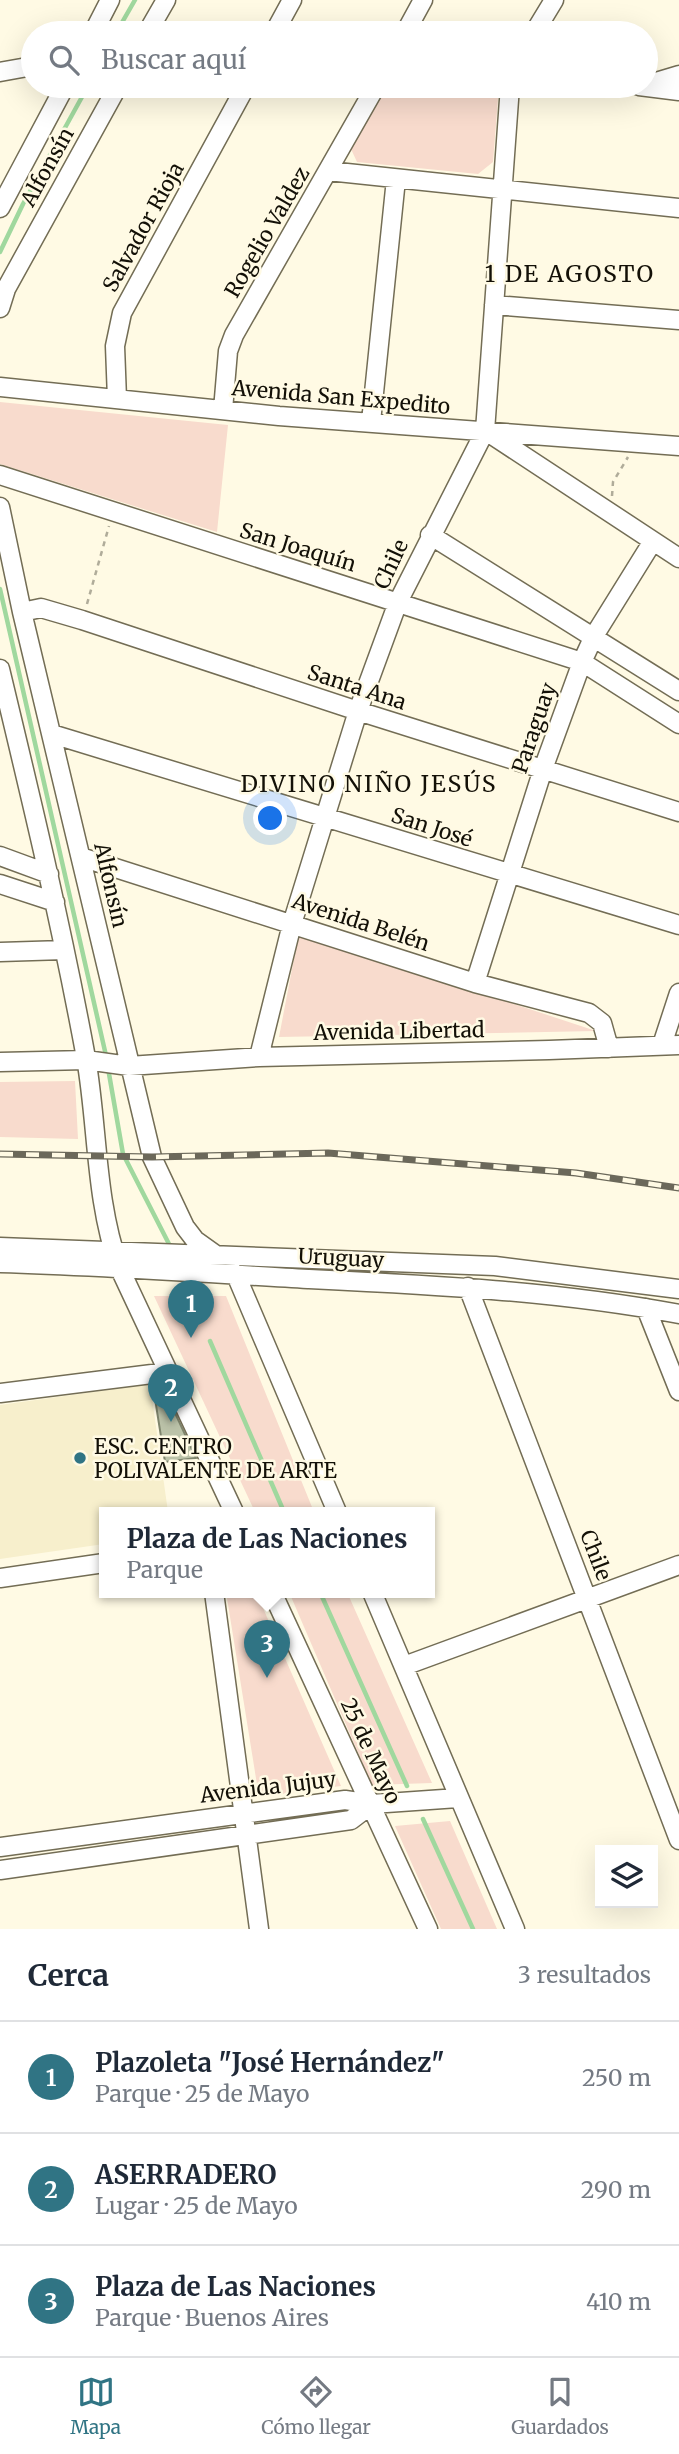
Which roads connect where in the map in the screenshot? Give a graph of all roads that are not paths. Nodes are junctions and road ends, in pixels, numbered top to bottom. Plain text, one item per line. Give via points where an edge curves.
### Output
1 (110, 0) edge
2 (166, 0) edge
3 (292, 0) edge
4 (423, 0) edge
5 (554, 0) edge
6 (99, 21) edge
7 (155, 21) edge
8 (281, 21) edge
9 (412, 21) edge
10 (541, 21) edge
11 (21, 68) edge
12 (0, 72) edge
13 (679, 75) edge
14 (658, 81) edge
15 (658, 88) edge
16 (679, 91) edge
17 (58, 98) edge
18 (111, 98) edge
19 (239, 98) edge
20 (369, 98) edge
21 (509, 98) edge
22 (328, 171) junction
23 (396, 179) junction
24 (7, 182) edge
25 (503, 189) junction
26 (0, 208) edge
27 (679, 208) edge
28 (494, 305) junction
29 (0, 308) edge
30 (679, 320) edge
31 (0, 387) edge
32 (117, 400) junction
33 (223, 410) junction
34 (371, 422) junction
35 (485, 431) junction
36 (679, 446) edge
37 (0, 475) edge
38 (0, 507) edge
39 (430, 535) junction
40 (653, 541) junction
41 (679, 558) edge
42 (398, 602) junction
43 (22, 612) junction
44 (594, 636) junction
45 (582, 662) junction
46 (0, 669) edge
47 (679, 691) edge
48 (358, 711) junction
49 (679, 723) edge
50 (52, 734) junction
51 (543, 769) junction
52 (679, 812) edge
53 (326, 817) junction
54 (0, 856) edge
55 (81, 857) junction
56 (50, 874) junction
57 (509, 875) junction
58 (0, 884) edge
59 (55, 902) junction
60 (292, 924) junction
61 (679, 925) edge
62 (64, 950) junction
63 (0, 952) edge
64 (474, 982) junction
65 (679, 993) edge
66 (671, 1045) edge
67 (609, 1048) junction
68 (259, 1057) junction
69 (93, 1061) junction
70 (0, 1062) edge
71 (125, 1066) junction
72 (0, 1247) edge
73 (216, 1255) junction
74 (116, 1259) junction
75 (0, 1263) edge
76 (236, 1275) junction
77 (468, 1287) junction
78 (679, 1289) edge
79 (646, 1308) junction
80 (679, 1314) edge
81 (168, 1372) junction
82 (679, 1391) edge
83 (0, 1393) edge
84 (232, 1507) edge
85 (335, 1507) edge
86 (99, 1564) edge
87 (679, 1565) edge
88 (0, 1578) edge
89 (215, 1598) edge
90 (275, 1598) edge
91 (375, 1598) edge
92 (588, 1598) junction
93 (404, 1666) junction
94 (458, 1798) junction
95 (372, 1804) junction
96 (244, 1812) junction
97 (247, 1835) junction
98 (679, 1840) edge
99 (0, 1847) edge
100 (0, 1870) edge
101 (259, 1929) edge
102 (428, 1929) edge
103 (516, 1929) edge

1 - 6 street
2 - 7 street
3 - 8 street
4 - 9 street
5 - 10 street
11 - 12 street
13 - 14 street
15 - 16 street
17 - 24 street, Alfonsín
18 - 29 street, Alfonsín via 6,289
19 - 32 street, Salvador Rioja via 122,313 115,346
20 - 22 street, Rogelio Valdez
21 - 25 street, Chile
22 - 23 street
22 - 33 street, Rogelio Valdez via 234,335 228,351
23 - 25 street
23 - 34 street
24 - 26 street, Alfonsín
25 - 27 street
25 - 28 street, Chile
28 - 30 street
28 - 35 street, Chile
31 - 32 street, Avenida San Expedito
32 - 33 street, Avenida San Expedito
33 - 34 street, Avenida San Expedito
34 - 35 street, Avenida San Expedito
35 - 36 street, Avenida San Expedito
35 - 39 street, Chile
35 - 40 street
37 - 42 street, San Joaquín
38 - 43 street, Alfonsín
39 - 42 street, Chile
39 - 44 street
40 - 41 street
40 - 44 street, Paraguay
42 - 45 street, San Joaquín
42 - 48 street, Chile
43 - 48 street, Santa Ana via 41,608 82,620
43 - 50 street, Alfonsín
44 - 45 street, Paraguay
44 - 47 street
45 - 49 street, San Joaquín
45 - 51 street, Paraguay
46 - 56 street
48 - 51 street, Santa Ana
48 - 53 street, Chile
50 - 53 street, San José
50 - 55 street, Alfonsín
51 - 52 street, Santa Ana
51 - 57 street, Paraguay
53 - 57 street, San José
53 - 60 street, Chile
54 - 56 street
55 - 60 street, Avenida Belén
55 - 71 street, Alfonsín
56 - 59 street
57 - 61 street, San José
57 - 64 street, Paraguay
58 - 59 street
59 - 62 street
60 - 64 street, Avenida Belén
60 - 68 street, Chile
62 - 63 street
62 - 69 street
64 - 67 street, Avenida Belén via 589,1013 602,1023
65 - 66 street
66 - 67 street, Avenida Libertad
67 - 68 street, Avenida Libertad
68 - 71 street, Avenida Libertad
69 - 70 street, Avenida Libertad
69 - 71 street, Avenida Libertad
69 - 74 street via 105,1219
71 - 73 street, Alfonsín via 161,1179 195,1240
72 - 74 street, Uruguay
73 - 74 street, Uruguay
73 - 76 street
73 - 78 street, Uruguay via 495,1266
74 - 75 street, Uruguay
74 - 76 street, Uruguay
74 - 81 street
76 - 77 street, Uruguay
76 - 85 street
77 - 79 street, Uruguay
77 - 92 street, Chile
79 - 80 street, Uruguay
79 - 82 street
81 - 83 street
81 - 84 street
86 - 88 street
87 - 92 street
89 - 96 street
90 - 95 street, 25 de Mayo
91 - 93 street
92 - 93 street
92 - 98 street, Chile
93 - 94 street
94 - 95 street
94 - 103 street
95 - 96 street, Avenida Jujuy via 345,1800
95 - 97 street, Avenida Jujuy via 351,1820
95 - 102 street, 25 de Mayo
96 - 97 street
96 - 99 street, Avenida Jujuy
97 - 100 street, Avenida Jujuy
97 - 101 street

